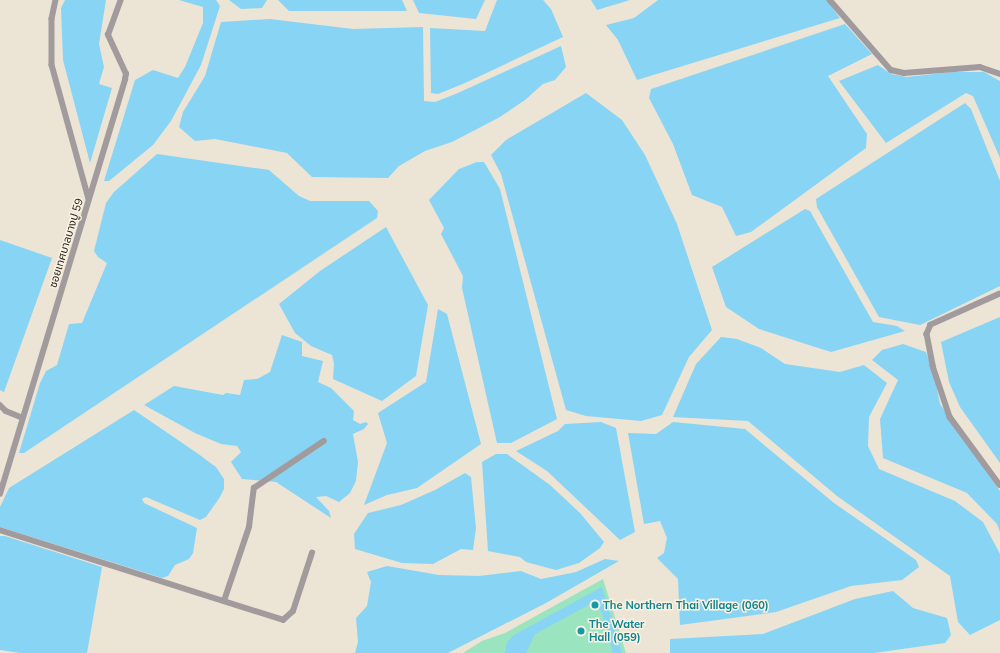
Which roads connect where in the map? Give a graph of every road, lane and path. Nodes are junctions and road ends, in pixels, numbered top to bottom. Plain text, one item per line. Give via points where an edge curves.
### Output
1 (56, 0) edge
2 (120, 0) edge
3 (830, 0) edge
4 (1000, 74) edge
5 (89, 199) junction
6 (1000, 294) edge
7 (0, 405) edge
8 (23, 418) junction
9 (324, 441) dead end
10 (1000, 485) edge
11 (0, 494) edge
12 (0, 530) edge
13 (312, 553) dead end
14 (224, 601) junction

1 - 5 street via 52,25 52,65
2 - 5 street, ซอยเทศบาลบางปู 59 via 108,35 126,74
3 - 4 street via 891,70 904,73 980,67
5 - 8 street, ซอยเทศบาลบางปู 59
6 - 10 street via 931,325 927,334 933,366 950,417
7 - 8 street via 6,411
8 - 11 street, ซอยเทศบาลบางปู 59
9 - 14 street via 254,488 249,527
12 - 14 street
13 - 14 street via 293,612 287,619 278,619

